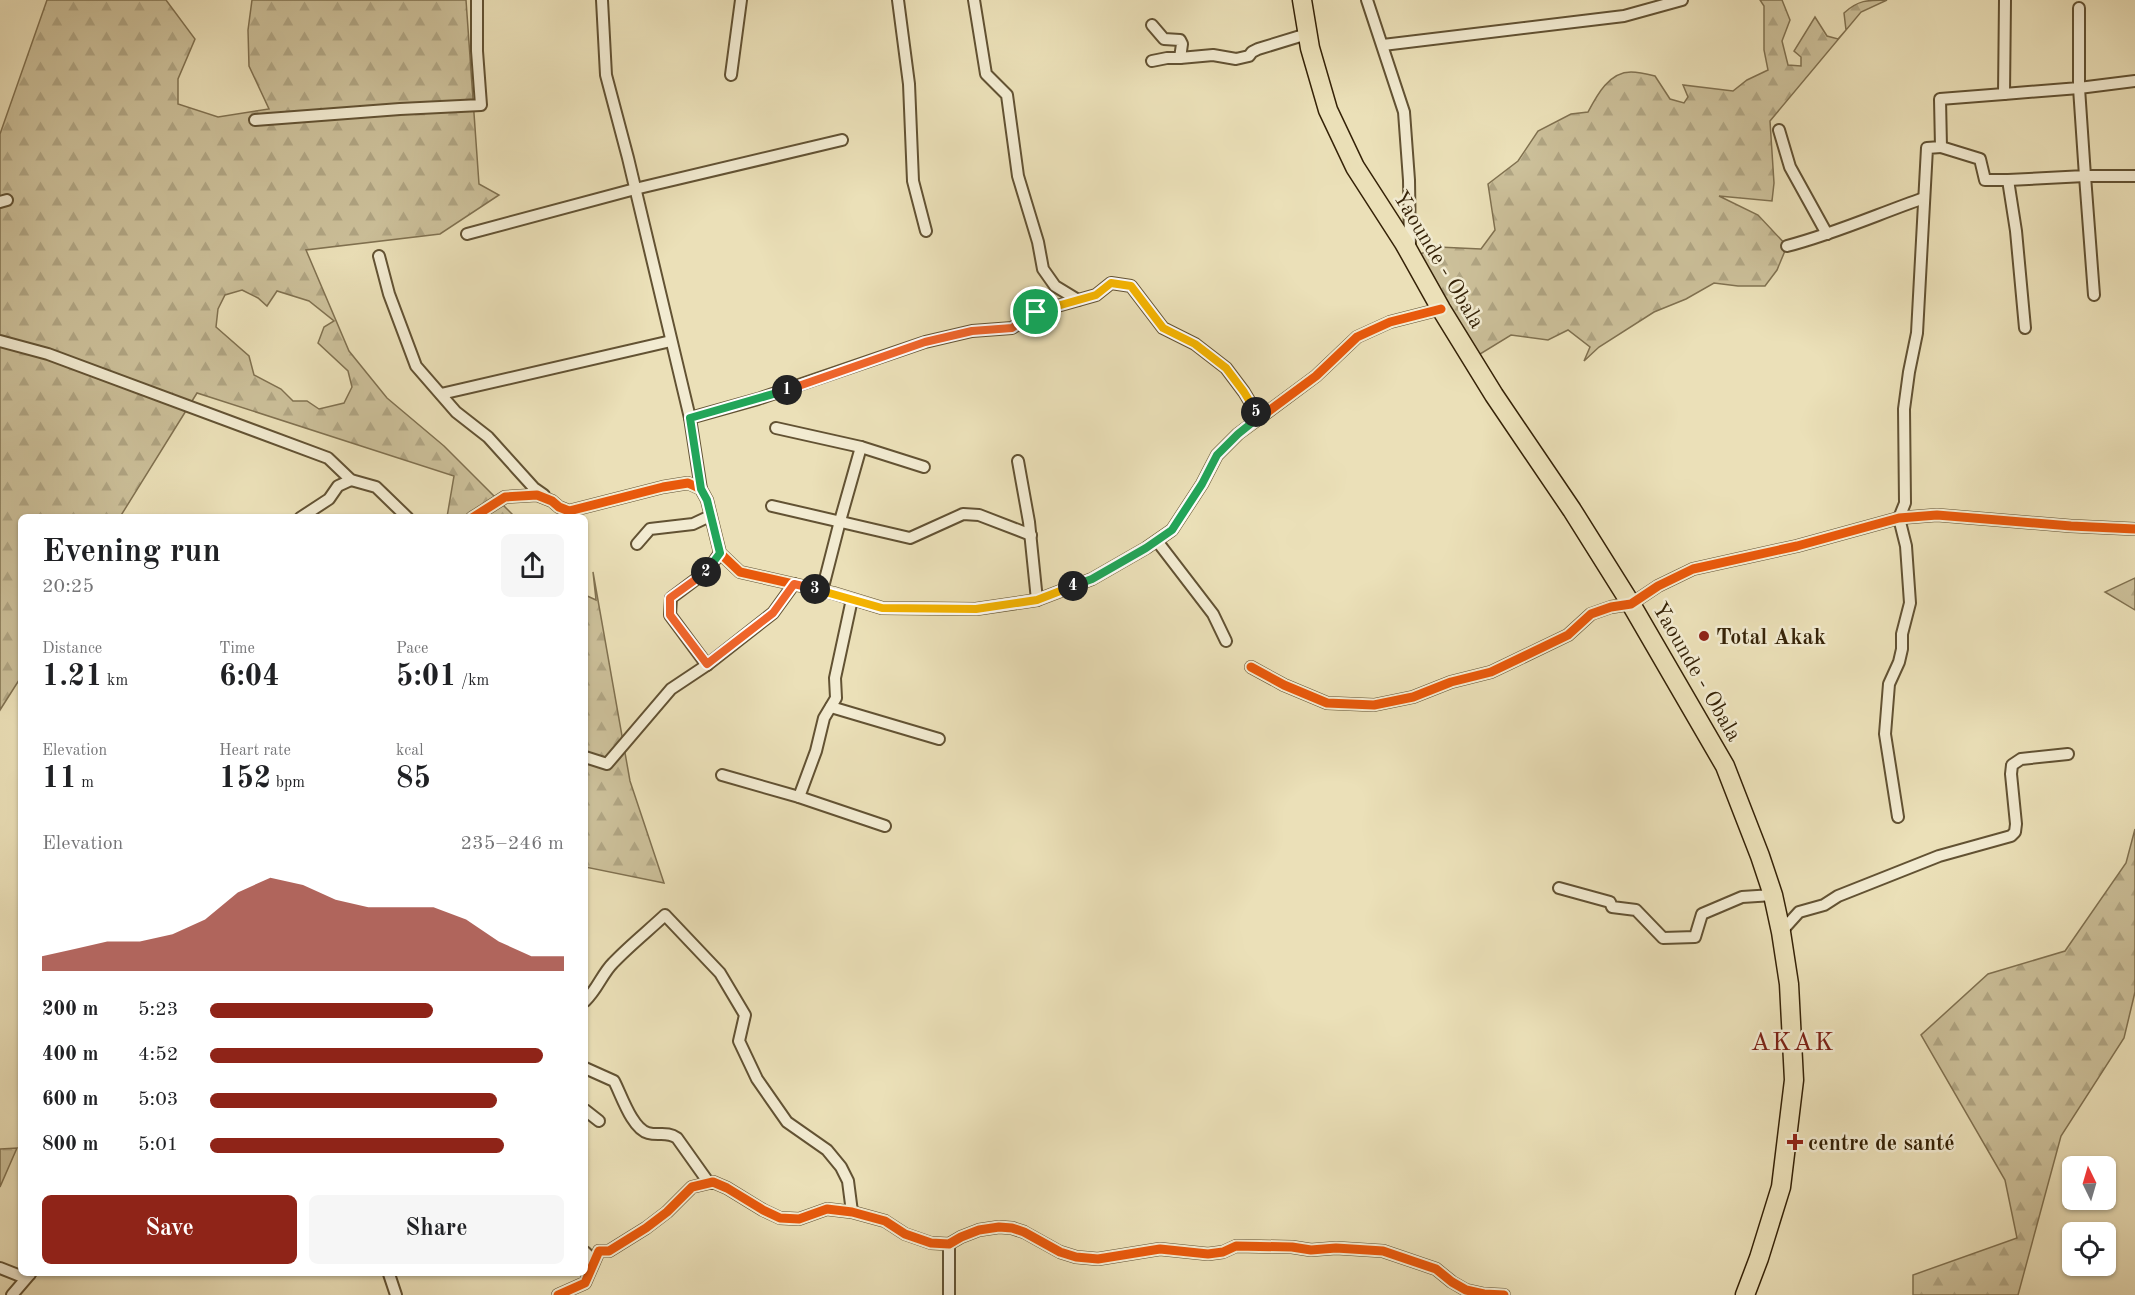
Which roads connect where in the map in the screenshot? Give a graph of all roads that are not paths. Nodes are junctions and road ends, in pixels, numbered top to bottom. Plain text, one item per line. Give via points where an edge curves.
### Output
1 (477, 0) edge
2 (602, 0) edge
3 (741, 0) edge
4 (898, 0) edge
5 (974, 0) edge
6 (1292, 0) edge
7 (1302, 0) edge
8 (1367, 0) edge
9 (1682, 0) edge
10 (2005, 0) edge
11 (2079, 8) dead end
12 (1152, 25) dead end
13 (1306, 27) junction
14 (1383, 45) junction
15 (1180, 58) junction
16 (1152, 60) dead end
17 (731, 75) dead end
18 (2135, 81) edge
19 (2079, 88) junction
20 (2004, 94) junction
21 (255, 120) dead end
22 (1779, 130) dead end
23 (842, 140) dead end
24 (1941, 147) junction
25 (2085, 176) junction
26 (2135, 176) edge
27 (2008, 180) junction
28 (635, 189) junction
29 (1924, 198) junction
30 (926, 231) dead end
31 (467, 234) dead end
32 (1827, 234) junction
33 (1787, 246) dead end
34 (1411, 254) junction
35 (379, 256) dead end
36 (2094, 295) dead end
37 (1078, 300) junction
38 (1441, 309) junction
39 (2025, 328) dead end
40 (0, 341) edge
41 (671, 341) junction
42 (441, 394) junction
43 (1259, 417) junction
44 (690, 418) junction
45 (776, 428) dead end
46 (861, 447) junction
47 (1018, 461) dead end
48 (924, 467) dead end
49 (351, 480) junction
50 (701, 489) junction
51 (552, 501) junction
52 (772, 506) dead end
53 (306, 514) edge
54 (404, 514) edge
55 (478, 514) edge
56 (710, 516) junction
57 (1899, 518) junction
58 (840, 521) junction
59 (2135, 529) edge
60 (1030, 535) junction
61 (1157, 541) junction
62 (637, 544) dead end
63 (720, 553) junction
64 (794, 584) junction
65 (822, 591) junction
66 (852, 599) junction
67 (1037, 600) junction
68 (1631, 604) junction
69 (1226, 641) dead end
70 (707, 664) junction
71 (1251, 668) dead end
72 (831, 707) junction
73 (939, 739) dead end
74 (2068, 754) dead end
75 (588, 758) edge
76 (722, 774) dead end
77 (799, 797) junction
78 (1898, 817) dead end
79 (885, 826) dead end
80 (1559, 888) dead end
81 (1773, 895) junction
82 (1781, 932) junction
83 (588, 997) edge
84 (588, 1069) edge
85 (588, 1112) edge
86 (599, 1121) dead end
87 (709, 1183) junction
88 (852, 1212) junction
89 (949, 1244) junction
90 (588, 1255) edge
91 (594, 1261) junction
92 (0, 1268) edge
93 (18, 1274) edge
94 (28, 1276) edge
95 (390, 1276) edge
96 (588, 1276) edge
97 (588, 1276) edge
98 (1474, 1294) edge
99 (12, 1295) edge
100 (396, 1295) edge
101 (558, 1295) edge
102 (949, 1295) edge
103 (1504, 1295) edge
104 (1745, 1295) edge

1 - 21 street via 481,105
2 - 28 street via 606,75
3 - 17 street
4 - 30 street via 909,84 913,181
5 - 37 street via 986,74 1007,95 1018,176 1043,269 1055,286
6 - 13 street
7 - 13 highway, Yaounde - Obala
8 - 14 street
9 - 14 street via 1624,16
10 - 20 street
11 - 19 street
12 - 15 street via 1164,39 1180,40
13 - 15 street via 1252,51 1249,56
13 - 34 highway, Yaounde - Obala via 1329,110 1355,167
14 - 34 street via 1404,112
15 - 16 street
18 - 19 street
19 - 20 street
19 - 25 street
20 - 24 street via 1940,99
22 - 32 street via 1790,167
23 - 28 street
24 - 27 street via 1980,159 1985,180
24 - 29 street via 1927,148
25 - 26 street
25 - 27 street
25 - 36 street
27 - 39 street
28 - 31 street
28 - 41 street
29 - 32 street
29 - 57 street via 1917,333 1904,409 1905,504
32 - 33 street
34 - 38 highway, Yaounde - Obala
35 - 42 street via 388,294 416,366
37 - 43 street via 1096,295 1111,283 1131,286 1163,328 1195,344 1226,368
37 - 44 street via 1036,312 1012,328 972,331 925,342
38 - 43 street via 1390,322 1357,337 1316,376
38 - 68 highway, Yaounde - Obala
40 - 49 street via 48,354 328,458
41 - 42 street
41 - 44 street
42 - 51 street via 499,448 534,488
43 - 61 street via 1217,455 1172,530
44 - 50 street
45 - 46 street
46 - 48 street
46 - 58 street
47 - 60 street
49 - 53 street via 338,486 329,499
49 - 54 street via 376,487
50 - 51 street via 688,483 663,487 569,511
50 - 56 street
51 - 55 street via 537,495 505,497
52 - 58 street
56 - 62 street via 693,524 650,529
56 - 63 street
57 - 59 street via 1937,515
57 - 68 street via 1693,569
57 - 78 street via 1906,546 1910,603 1899,662 1889,684 1885,735
58 - 60 street via 910,538 963,514 979,515
58 - 65 street
60 - 67 street
61 - 67 street via 1092,579
61 - 69 street via 1213,614
63 - 64 street via 740,573
63 - 70 street via 707,571 670,598 670,615
64 - 65 street
64 - 70 street via 773,613
65 - 66 street
66 - 67 street via 882,608 921,609 976,609
66 - 72 street via 835,678 836,698
68 - 71 street via 1591,614 1568,635 1491,672 1374,705 1327,703
68 - 81 highway, Yaounde - Obala via 1725,766
70 - 75 street via 671,689 608,764
72 - 73 street
72 - 77 street
74 - 82 street via 2021,759 2012,765 2016,824 2011,836 1939,856 1799,912
76 - 77 street
77 - 79 street
80 - 81 street via 1610,902 1612,907 1636,910 1663,938 1695,937 1702,914 1742,897
81 - 82 highway, Yaounde - Obala
82 - 104 highway, Yaounde - Obala via 1793,1041 1791,1121 1781,1187
83 - 88 street via 613,963 665,915 720,973 745,1015 739,1041 757,1079 787,1122 827,1150 841,1167 848,1181
84 - 87 street via 614,1081 639,1127 647,1133 670,1133 677,1138
85 - 86 street
87 - 88 street via 727,1188 780,1218 799,1219 827,1209
87 - 91 street via 693,1187 646,1228 609,1251 599,1251
88 - 89 street via 885,1221 905,1234 931,1243
89 - 98 street via 979,1230 999,1227 1024,1232 1060,1252 1098,1259 1160,1249 1208,1254 1236,1246 1383,1251 1436,1269
89 - 102 street
90 - 91 street
91 - 97 street
92 - 93 street
94 - 99 street
95 - 100 street
96 - 101 street via 585,1283
98 - 103 street

